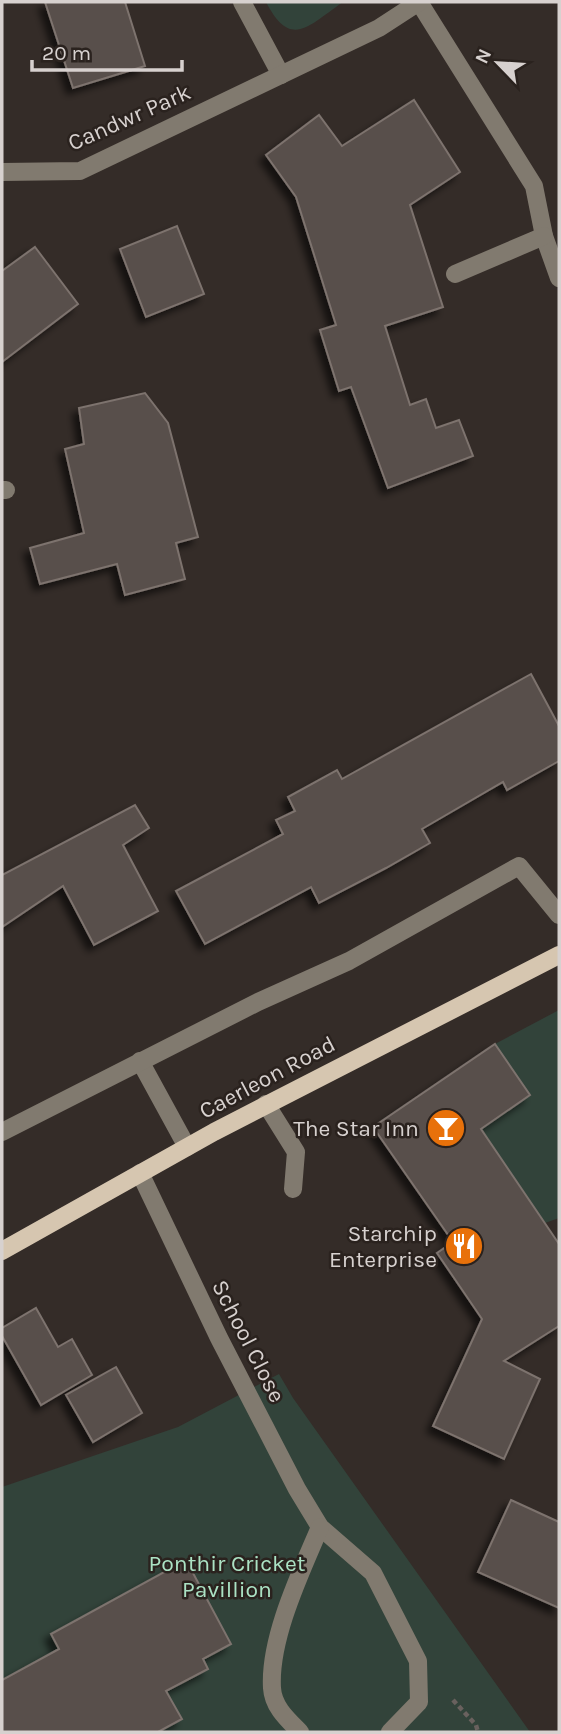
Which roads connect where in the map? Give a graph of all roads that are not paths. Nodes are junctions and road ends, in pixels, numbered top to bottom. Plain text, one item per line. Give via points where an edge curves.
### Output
1 (242, 2) edge
2 (419, 2) edge
3 (281, 75) junction
4 (2, 172) edge
5 (544, 236) junction
6 (455, 274) dead end
7 (559, 278) edge
8 (559, 915) edge
9 (559, 955) edge
10 (140, 1061) junction
11 (266, 1104) junction
12 (2, 1132) edge
13 (187, 1147) junction
14 (140, 1173) junction
15 (293, 1189) dead end
16 (2, 1251) edge
17 (320, 1527) junction
18 (300, 1732) edge
19 (390, 1732) edge

1 - 3 street
2 - 3 street, Candwr Park via 379,28
2 - 5 street, Candwr Park via 534,186
3 - 4 street, Candwr Park via 80,171
5 - 6 street
5 - 7 street, Candwr Park
8 - 10 street via 519,866 349,961
9 - 11 main road, Caerleon Road
10 - 12 street
10 - 13 street
11 - 13 main road, Caerleon Road
11 - 15 street via 296,1152
13 - 14 main road, Caerleon Road
14 - 16 main road, Caerleon Road
14 - 17 street, School Close via 219,1338
17 - 18 street via 284,1622 272,1689 282,1715
17 - 19 street, School Close via 373,1573 418,1661 419,1702

